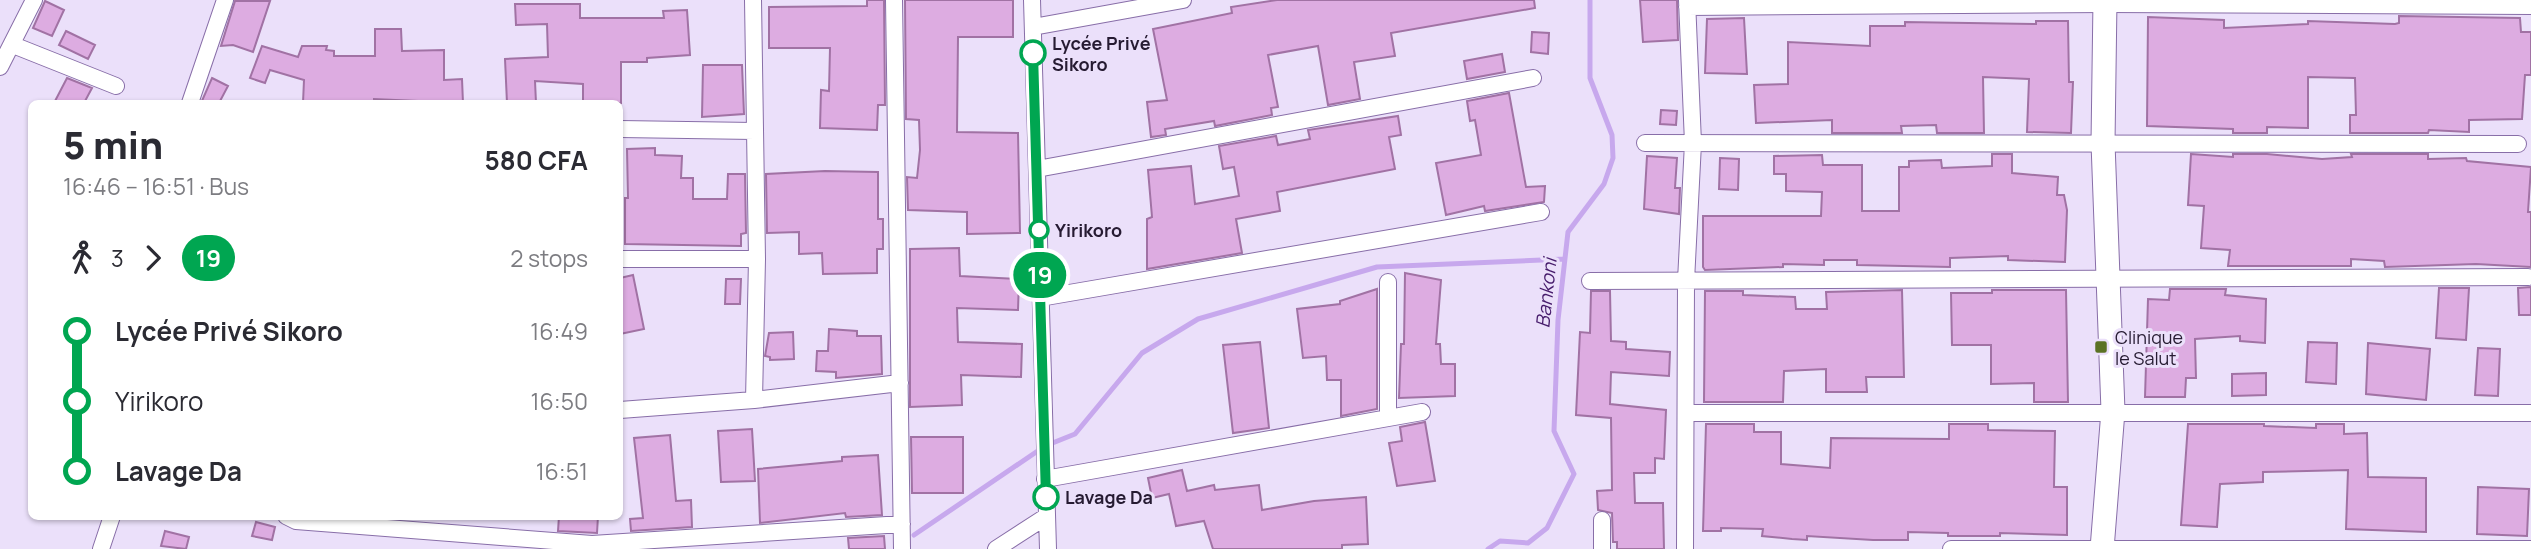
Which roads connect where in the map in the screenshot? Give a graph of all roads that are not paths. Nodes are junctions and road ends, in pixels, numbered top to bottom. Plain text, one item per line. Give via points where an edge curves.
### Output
1 (34, 0) edge
2 (225, 0) edge
3 (753, 0) edge
4 (894, 0) edge
5 (1032, 0) edge
6 (1183, 0) edge
7 (2105, 2) edge
8 (1687, 4) edge
9 (2531, 6) edge
10 (1033, 27) junction
11 (13, 45) junction
12 (0, 68) edge
13 (1533, 78) dead end
14 (116, 86) dead end
15 (191, 100) edge
16 (623, 129) edge
17 (754, 131) junction
18 (1645, 143) dead end
19 (1693, 143) junction
20 (2103, 143) junction
21 (2518, 144) dead end
22 (1037, 169) junction
23 (1541, 212) dead end
24 (623, 259) edge
25 (757, 259) junction
26 (2528, 276) dead end
27 (2107, 279) junction
28 (1590, 281) dead end
29 (1686, 281) junction
30 (1388, 282) dead end
31 (1040, 298) junction
32 (900, 383) junction
33 (754, 400) junction
34 (623, 410) edge
35 (2113, 411) junction
36 (1422, 412) dead end
37 (1686, 413) junction
38 (2531, 413) edge
39 (1388, 418) junction
40 (1045, 479) junction
41 (1047, 516) junction
42 (111, 520) edge
43 (294, 520) edge
44 (1602, 520) dead end
45 (902, 524) junction
46 (2103, 548) edge
47 (101, 549) edge
48 (902, 549) edge
49 (996, 549) edge
50 (1048, 549) edge
51 (1602, 549) edge
52 (1685, 549) edge
53 (1951, 549) edge
54 (2531, 549) edge

1 - 11 street
2 - 15 street
3 - 17 street
4 - 32 street
5 - 10 street
6 - 10 street
7 - 8 street
7 - 9 street
7 - 20 street
8 - 19 street
10 - 22 street
11 - 12 street
11 - 14 street
13 - 22 street
16 - 17 street
17 - 25 street
18 - 19 street
19 - 20 street
19 - 29 street
20 - 21 street
20 - 27 street
22 - 31 street
23 - 31 street
24 - 25 street
25 - 33 street
26 - 27 street
27 - 29 street
27 - 35 street
28 - 29 street
29 - 37 street
30 - 39 street
31 - 40 street
32 - 33 street
32 - 45 street
33 - 34 street
35 - 37 street
35 - 38 street
35 - 46 street
36 - 39 street
37 - 52 street
39 - 40 street
40 - 41 street
41 - 49 street
41 - 50 street
42 - 47 street
43 - 45 street via 592,544
44 - 51 street
45 - 48 street
46 - 53 street
46 - 54 street

